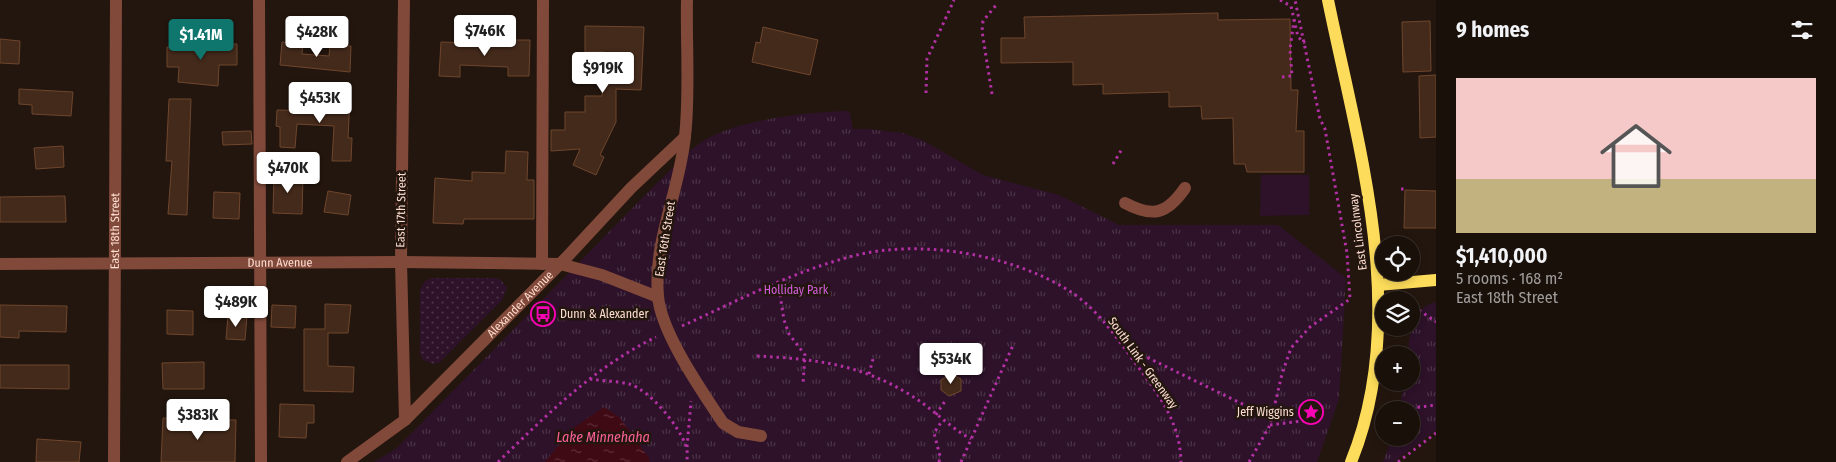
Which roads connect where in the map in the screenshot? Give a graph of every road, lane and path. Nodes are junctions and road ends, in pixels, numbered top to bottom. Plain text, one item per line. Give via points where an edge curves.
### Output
1 (116, 0) edge
2 (259, 0) edge
3 (404, 0) edge
4 (543, 0) edge
5 (687, 0) edge
6 (954, 0) edge
7 (1280, 0) edge
8 (1295, 0) edge
9 (1328, 0) edge
10 (997, 4) dead end
11 (1294, 20) junction
12 (1305, 43) junction
13 (1282, 77) dead end
14 (926, 93) dead end
15 (992, 94) dead end
16 (685, 137) junction
17 (1122, 149) dead end
18 (1113, 164) dead end
19 (1185, 188) dead end
20 (1125, 203) dead end
21 (261, 262) junction
22 (400, 262) junction
23 (114, 263) junction
24 (0, 264) edge
25 (542, 264) junction
26 (560, 264) junction
27 (1436, 280) edge
28 (778, 282) junction
29 (1378, 285) junction
30 (658, 297) junction
31 (1420, 311) edge
32 (1436, 322) edge
33 (668, 332) junction
34 (1014, 343) dead end
35 (1122, 346) junction
36 (757, 356) dead end
37 (805, 358) junction
38 (873, 359) dead end
39 (869, 374) junction
40 (589, 379) junction
41 (803, 384) dead end
42 (691, 397) dead end
43 (945, 401) dead end
44 (1436, 405) edge
45 (1420, 407) edge
46 (936, 415) junction
47 (1271, 418) junction
48 (404, 420) junction
49 (942, 420) junction
50 (1310, 420) dead end
51 (1270, 425) junction
52 (1436, 433) edge
53 (761, 436) dead end
54 (971, 439) junction
55 (687, 448) junction
56 (114, 462) edge
57 (261, 462) edge
58 (347, 462) edge
59 (498, 462) edge
60 (687, 462) edge
61 (939, 462) edge
62 (961, 462) edge
63 (1181, 462) edge
64 (1249, 462) edge
65 (1351, 462) edge
66 (1398, 462) edge

1 - 23 street, East 18th Street
2 - 21 street
3 - 22 street, East 17th Street
4 - 25 street
5 - 16 street, East 16th Street
6 - 14 path via 927,60
7 - 11 path via 1291,6
8 - 12 path
9 - 29 main road, East Lincolnway via 1368,196
10 - 15 path via 983,21 982,31
11 - 12 path via 1299,40
11 - 13 path via 1290,49 1292,76
12 - 47 path via 1320,119 1325,128 1347,253 1350,299 1310,327 1291,348
16 - 26 street, Alexander Avenue via 631,188
16 - 30 street, East 16th Street via 664,231 658,269
17 - 18 path
19 - 20 street via 1172,203 1156,212 1144,212
21 - 22 street, Dunn Avenue
21 - 23 street, Dunn Avenue
21 - 57 street
22 - 25 street, Dunn Avenue
22 - 48 street, East 17th Street
23 - 24 street, Dunn Avenue
23 - 56 street, East 18th Street
25 - 26 street, Dunn Avenue
26 - 30 street, Dunn Avenue via 602,275
26 - 48 street, Alexander Avenue
27 - 29 main road
28 - 33 path, South Link - Greenway
28 - 35 path, South Link - Greenway via 858,254 903,249 948,250 1007,264 1053,282 1086,305
28 - 37 path via 784,320
29 - 65 main road, East Lincolnway via 1379,324 1373,382 1365,421
30 - 33 street, East 16th Street
31 - 32 path
33 - 40 path, South Link - Greenway via 625,352
33 - 53 street, East 16th Street via 724,423 738,432
34 - 54 path
35 - 47 path
35 - 63 path, South Link - Greenway via 1171,415 1181,443
36 - 37 path
37 - 39 path via 836,363
37 - 41 path
38 - 39 path
39 - 46 path via 914,397
40 - 55 path via 630,384 645,392 680,432
40 - 59 path, South Link - Greenway via 550,410
42 - 55 path
43 - 46 path
44 - 45 path
46 - 49 path
47 - 51 path
48 - 58 street, Alexander Avenue
49 - 54 path
49 - 61 path via 934,433
50 - 51 path
51 - 64 path
52 - 66 path
54 - 62 path
55 - 60 path

